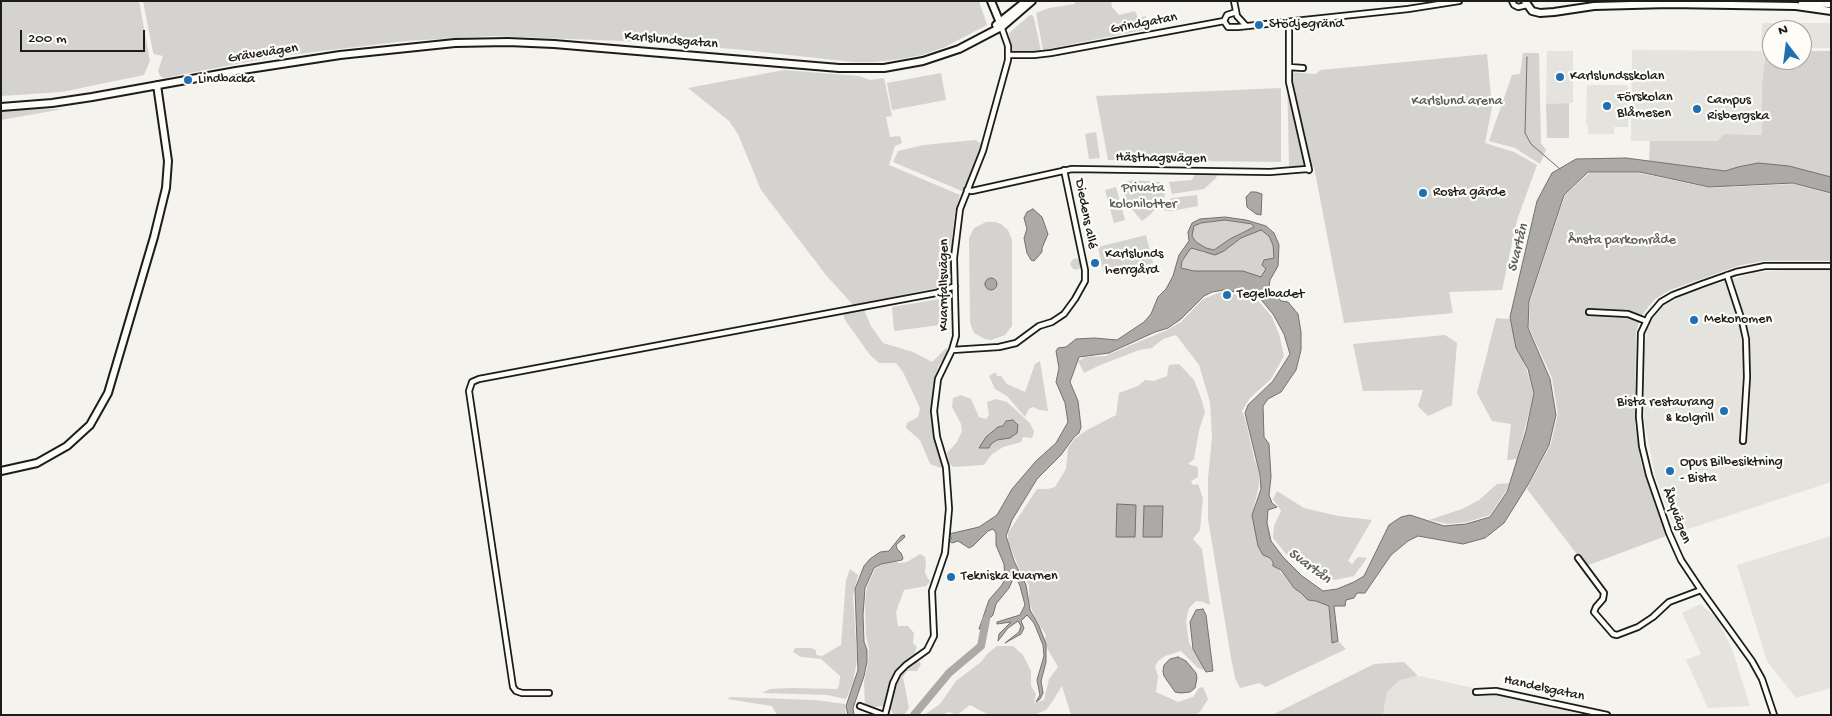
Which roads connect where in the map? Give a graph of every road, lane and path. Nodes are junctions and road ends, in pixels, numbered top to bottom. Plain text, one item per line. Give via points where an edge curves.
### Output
1 (991, 1) edge
2 (1026, 1) edge
3 (1032, 1) edge
4 (1234, 1) edge
5 (1459, 1) edge
6 (1512, 1) edge
7 (1716, 2) edge
8 (1724, 2) edge
9 (1526, 3) edge
10 (1423, 4) edge
11 (1698, 4) junction
12 (1831, 4) edge
13 (1831, 11) edge
14 (1236, 12) junction
15 (1224, 21) junction
16 (1289, 22) junction
17 (1001, 24) junction
18 (1246, 26) junction
19 (411, 47) joint
20 (1009, 55) junction
21 (1289, 68) junction
22 (1303, 68) dead end
23 (157, 85) junction
24 (1, 107) edge
25 (1064, 170) junction
26 (968, 190) junction
27 (1831, 266) edge
28 (1727, 275) junction
29 (954, 286) junction
30 (1589, 312) dead end
31 (1646, 321) junction
32 (952, 350) junction
33 (1743, 442) dead end
34 (1, 471) edge
35 (1578, 558) dead end
36 (1701, 590) junction
37 (1476, 692) dead end
38 (549, 693) dead end
39 (860, 706) dead end
40 (1772, 711) edge
41 (884, 715) edge
42 (1607, 715) edge

1 - 17 main road
2 - 17 main road, Karlslundsgatan
3 - 17 main road, Karlslundsgatan
4 - 14 street
5 - 10 street, Grindgatan
6 - 9 street via 1518,7
7 - 8 main road
7 - 11 main road
8 - 12 main road
9 - 11 main road via 1532,11 1546,12 1650,4
10 - 16 street, Grindgatan
11 - 13 main road via 1796,6
14 - 15 street
14 - 18 street
15 - 18 street, Grindgatan via 1228,27
15 - 20 street, Grindgatan via 1051,54
16 - 18 street, Grindgatan
16 - 21 street
17 - 19 main road, Karlslundsgatan via 928,59 884,68 854,69 554,44 491,42
17 - 20 street, Kvarnfallsvägen
19 - 23 main road, Grävevägen
20 - 26 street, Kvarnfallsvägen via 983,151
21 - 22 street
21 - 25 street, Hästhagsvägen via 1310,170
23 - 24 main road, Grävevägen via 52,103
23 - 34 main road via 168,161 166,188 108,393 90,425 67,446 37,463
25 - 26 street, Hästhagsvägen
25 - 32 street, Diedens allé via 1085,270 1085,281 1075,299 1064,314 1016,342 999,347
26 - 29 street, Kvarnfallsvägen via 956,230
27 - 28 street, Åbyvägen via 1765,266
28 - 31 street, Åbyvägen via 1673,294 1657,306
28 - 33 street via 1746,339
29 - 32 street, Kvarnfallsvägen via 956,332
29 - 38 street via 936,293 472,382 469,391 513,687 522,693
30 - 31 street via 1628,314
31 - 36 street, Åbyvägen via 1640,345 1639,410 1644,457 1672,540
32 - 41 street, Kvarnfallsvägen via 938,379 934,411 947,473 949,509 945,553 932,591 934,636 927,650 898,673
35 - 36 street via 1604,593 1594,612 1613,634 1638,627 1669,602
36 - 40 street, Åbyvägen via 1752,661 1762,679
37 - 42 street, Handelsgatan via 1496,691
39 - 41 street

